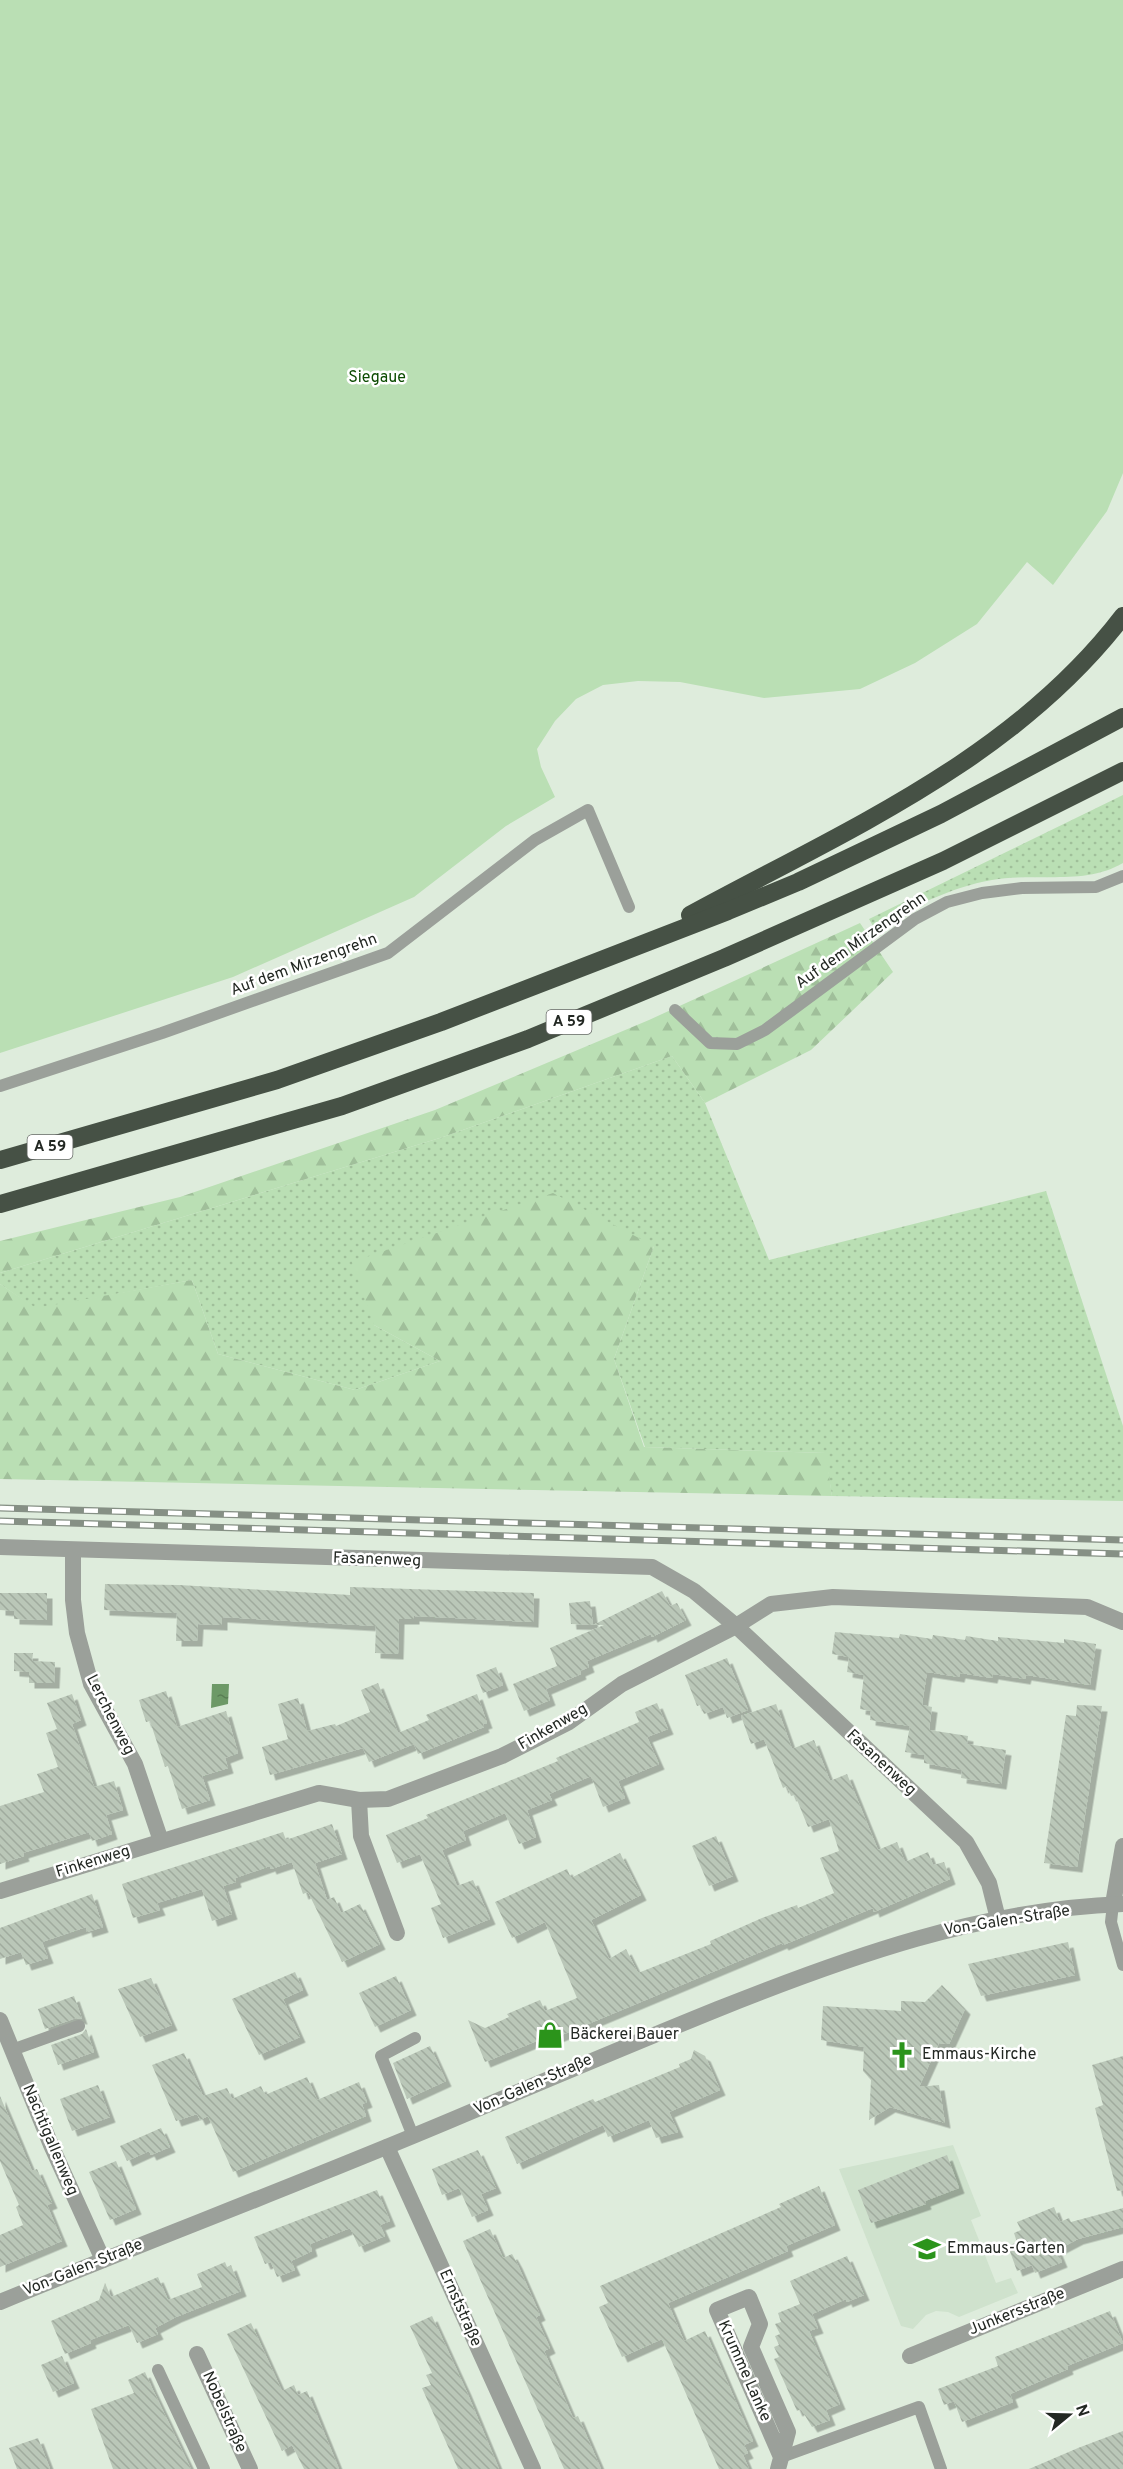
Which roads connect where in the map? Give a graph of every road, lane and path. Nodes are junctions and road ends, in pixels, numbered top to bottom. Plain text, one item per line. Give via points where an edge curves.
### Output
1 (1123, 616) edge
2 (1123, 717) edge
3 (1123, 771) edge
4 (1123, 876) edge
5 (629, 906) dead end
6 (633, 946) junction
7 (675, 1010) dead end
8 (0, 1086) edge
9 (0, 1160) edge
10 (0, 1204) edge
11 (0, 1547) edge
12 (73, 1551) junction
13 (1123, 1622) edge
14 (736, 1626) junction
15 (359, 1800) junction
16 (161, 1841) junction
17 (1123, 1846) edge
18 (0, 1891) edge
19 (1118, 1904) edge
20 (998, 1919) junction
21 (397, 1933) dead end
22 (1123, 1965) edge
23 (0, 2020) edge
24 (80, 2026) dead end
25 (415, 2038) dead end
26 (12, 2050) junction
27 (413, 2136) junction
28 (387, 2147) junction
29 (102, 2260) junction
30 (1123, 2269) edge
31 (0, 2302) edge
32 (198, 2354) dead end
33 (910, 2356) dead end
34 (158, 2370) dead end
35 (779, 2463) edge
36 (204, 2469) edge
37 (250, 2469) edge
38 (533, 2469) edge
39 (941, 2469) edge

1 - 6 highway, A 59 via 1067,681 945,776 871,820
2 - 6 highway, A 59 via 941,814 798,882
3 - 10 highway, A 59 via 943,861 528,1039 342,1106
4 - 7 lane, Auf dem Mirzengrehn via 1096,887 1022,888 948,902 915,920 765,1030 737,1044 710,1043
5 - 8 lane, Auf dem Mirzengrehn via 588,810 535,840 388,953
6 - 9 highway, A 59 via 441,1023 277,1080
11 - 12 street, Fasanenweg
12 - 14 street, Fasanenweg via 652,1568 694,1591
12 - 16 street, Lerchenweg via 77,1633 91,1684 135,1764
13 - 14 street via 1088,1606 833,1597 771,1604
14 - 15 street, Finkenweg via 622,1684 569,1722 502,1756 388,1799
14 - 20 street, Fasanenweg via 966,1842 988,1883
15 - 16 street, Finkenweg via 320,1793
15 - 21 street via 361,1836
16 - 18 street, Finkenweg
17 - 19 street
19 - 20 street, Von-Galen-Straße
19 - 22 lane via 1111,1922
20 - 27 street, Von-Galen-Straße via 877,1950 782,1983
23 - 26 street, Nachtigallenweg
24 - 26 lane
25 - 27 lane via 381,2056
26 - 29 street, Nachtigallenweg
27 - 28 street, Von-Galen-Straße
28 - 29 street, Von-Galen-Straße
28 - 38 street, Ernststraße
29 - 31 street, Von-Galen-Straße
30 - 33 street, Junkersstraße
32 - 37 street, Nobelstraße
34 - 36 lane
35 - 35 street, Krumme Lanke via 788,2432 752,2347 760,2324 749,2297 717,2310
35 - 39 lane via 919,2407

